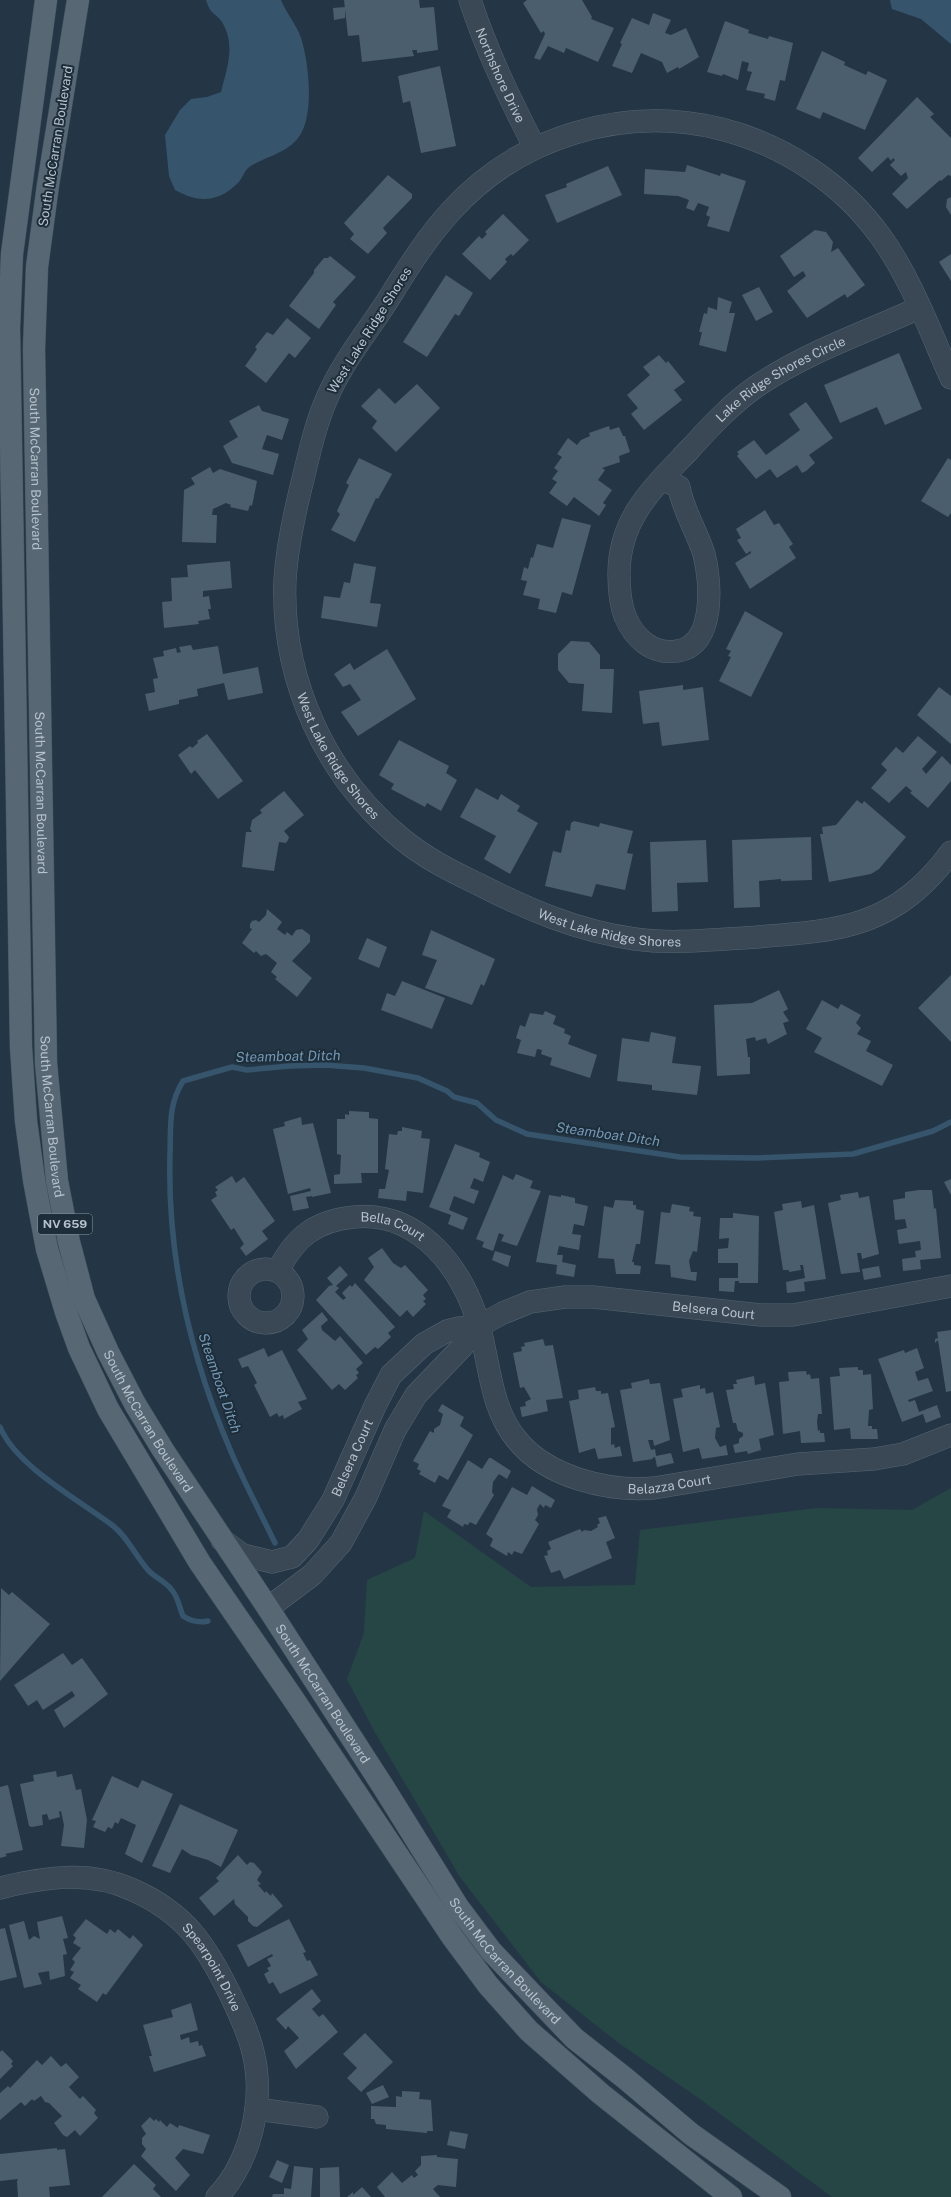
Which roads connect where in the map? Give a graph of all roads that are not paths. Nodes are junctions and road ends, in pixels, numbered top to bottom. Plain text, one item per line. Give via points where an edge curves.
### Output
1 (46, 0) edge
2 (78, 0) edge
3 (470, 0) edge
4 (535, 148) junction
5 (919, 308) junction
6 (951, 378) edge
7 (662, 479) junction
8 (951, 852) edge
9 (278, 1272) dead end
10 (951, 1286) edge
11 (479, 1326) junction
12 (951, 1435) edge
13 (220, 1539) junction
14 (200, 1563) junction
15 (268, 1608) junction
16 (0, 1888) edge
17 (256, 2109) junction
18 (317, 2117) dead end
19 (217, 2197) edge
20 (731, 2197) edge
21 (780, 2197) edge

1 - 14 main road, South McCarran Boulevard / NV 659 via 12,254 9,328 21,1047 26,1121 47,1249 79,1348 108,1409
2 - 13 main road, South McCarran Boulevard / NV 659 via 37,267 34,348 46,1056 51,1130 57,1181 84,1299 135,1404
3 - 4 street, Northshore Drive via 504,88
4 - 5 street, West Lake Ridge Shores via 568,134 604,125 638,121 704,125 738,133 772,146 820,176 859,210 900,267
4 - 8 street, West Lake Ridge Shores via 483,181 456,205 431,233 341,371 327,398 317,427 291,528 285,582 286,617 290,655 301,694 315,729 333,762 353,790 379,819 405,842 438,865 535,913 611,936 684,942 845,928 870,920 919,889
5 - 6 street, West Lake Ridge Shores
5 - 7 street, Lake Ridge Shores Circle via 791,365 757,386 726,410
7 - 7 street, Lake Ridge Shores Circle via 631,518 619,562 619,586 623,611 639,640 668,652 680,651 698,638 704,627 709,602 709,578 704,554 682,504 679,487
9 - 11 street, Bella Court via 296,1241 310,1231 333,1220 378,1218 417,1232 433,1244 465,1290
10 - 11 street, Belsera Court via 792,1315 761,1315 593,1297 565,1297 530,1302
11 - 12 street, Belazza Court via 498,1405 507,1427 534,1456 566,1474 600,1485 635,1489 654,1488 798,1464 903,1454
11 - 13 street, Belsera Court via 447,1331 424,1344 391,1375 333,1500 308,1540 292,1557 272,1562 243,1555
11 - 15 street, Belsera Court via 462,1348 416,1395 395,1430 351,1526 332,1554 312,1575
13 - 15 main road, South McCarran Boulevard / NV 659
14 - 15 main road via 228,1586
14 - 20 main road, South McCarran Boulevard / NV 659 via 453,1938 488,1984 529,2031 569,2067
15 - 21 main road, South McCarran Boulevard / NV 659 via 458,1907 491,1951 574,2038 691,2134
16 - 17 street, Spearpoint Drive via 51,1877 80,1877 106,1881 132,1889 179,1918 213,1959 246,2027 254,2053 257,2079
17 - 18 street
17 - 19 street, Spearpoint Drive via 248,2143 236,2171

